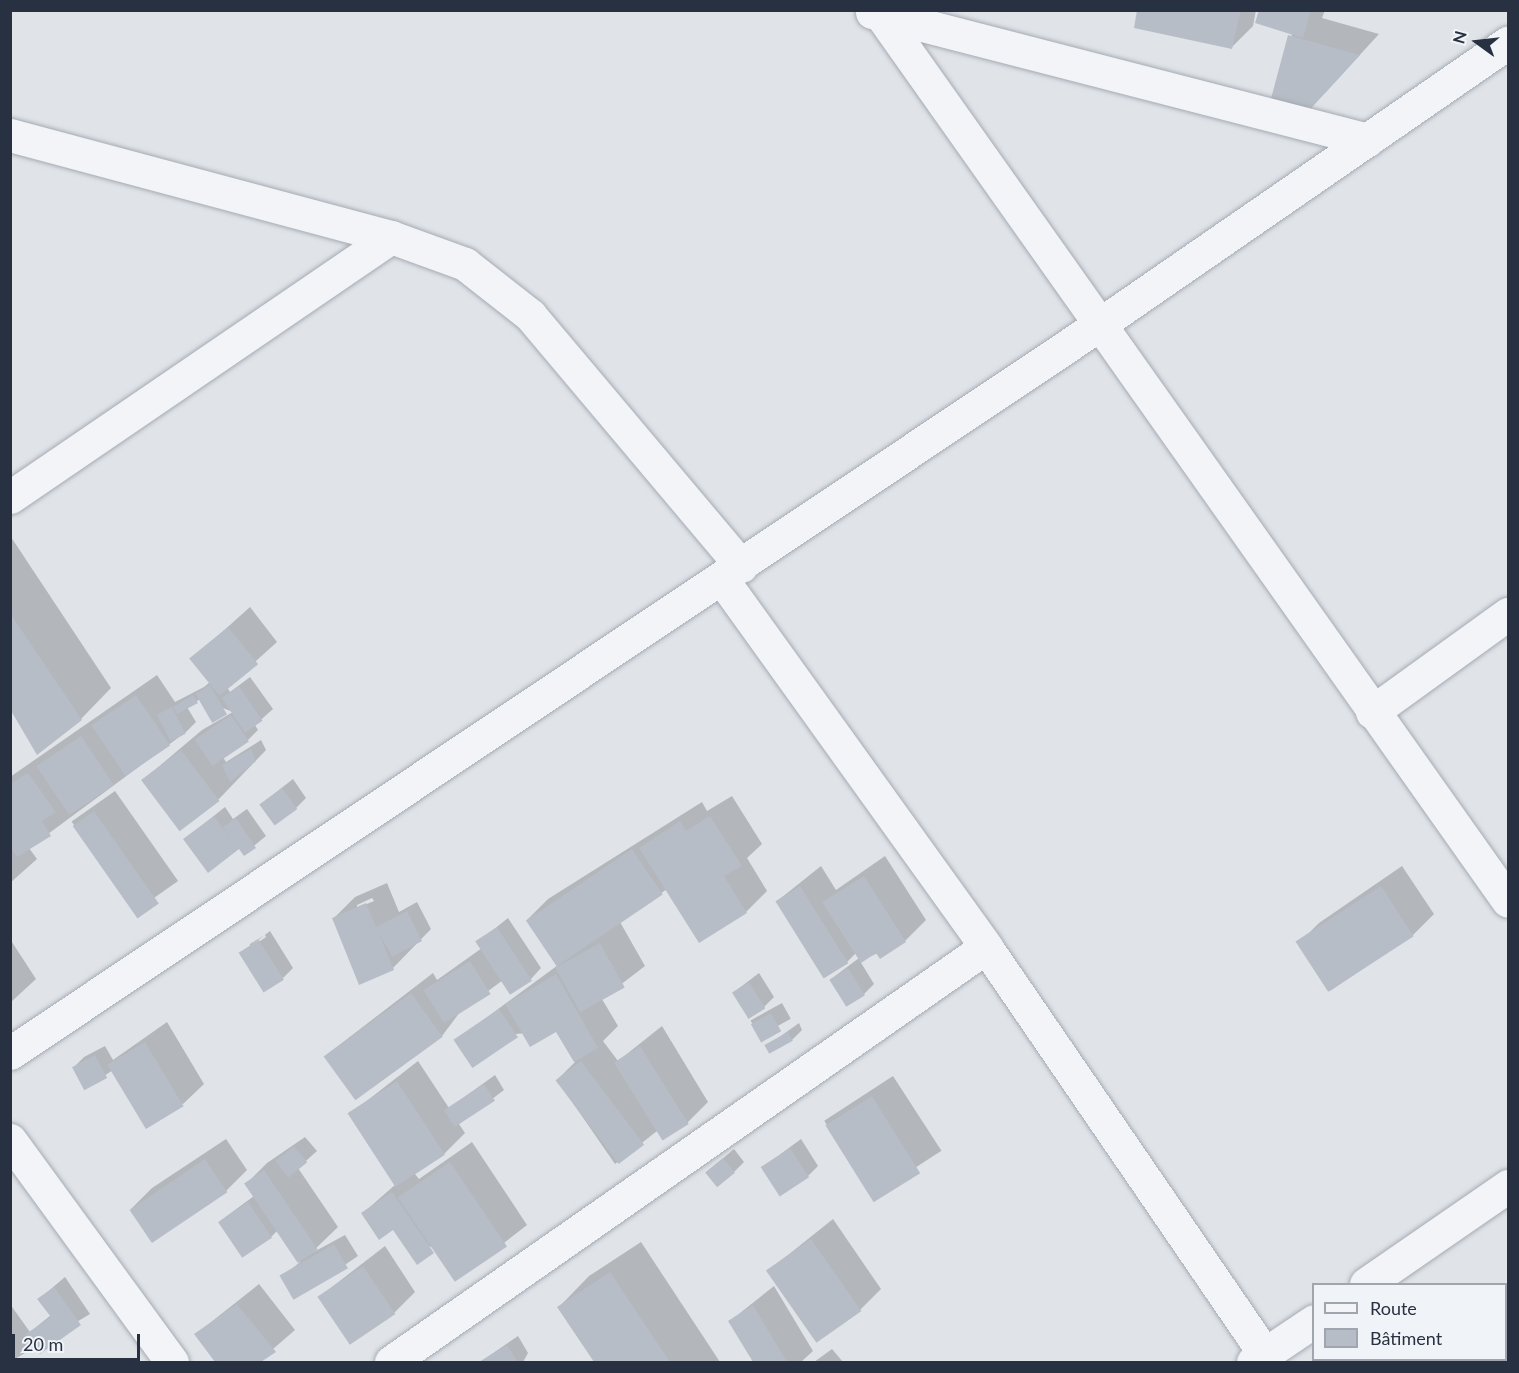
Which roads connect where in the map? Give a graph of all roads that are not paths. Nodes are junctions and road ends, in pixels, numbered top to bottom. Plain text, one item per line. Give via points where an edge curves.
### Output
1 (873, 13) edge
2 (1509, 43) edge
3 (10, 135) edge
4 (1368, 140) junction
5 (391, 237) junction
6 (1103, 322) junction
7 (10, 497) edge
8 (731, 572) junction
9 (1509, 614) edge
10 (1372, 712) junction
11 (1509, 901) edge
12 (986, 947) junction
13 (10, 1053) edge
14 (10, 1140) edge
15 (1509, 1186) edge
16 (1367, 1283) edge
17 (1312, 1322) edge
18 (1259, 1359) edge
19 (172, 1362) edge
20 (391, 1362) edge

1 - 4 street
1 - 6 street
2 - 4 street
3 - 5 street
4 - 6 street
5 - 7 street
5 - 8 street via 465,264 530,315
6 - 8 street
6 - 10 street
8 - 12 street
8 - 13 street
9 - 10 street
10 - 11 street
12 - 18 street
12 - 20 street
14 - 19 street
15 - 16 street
17 - 18 street

